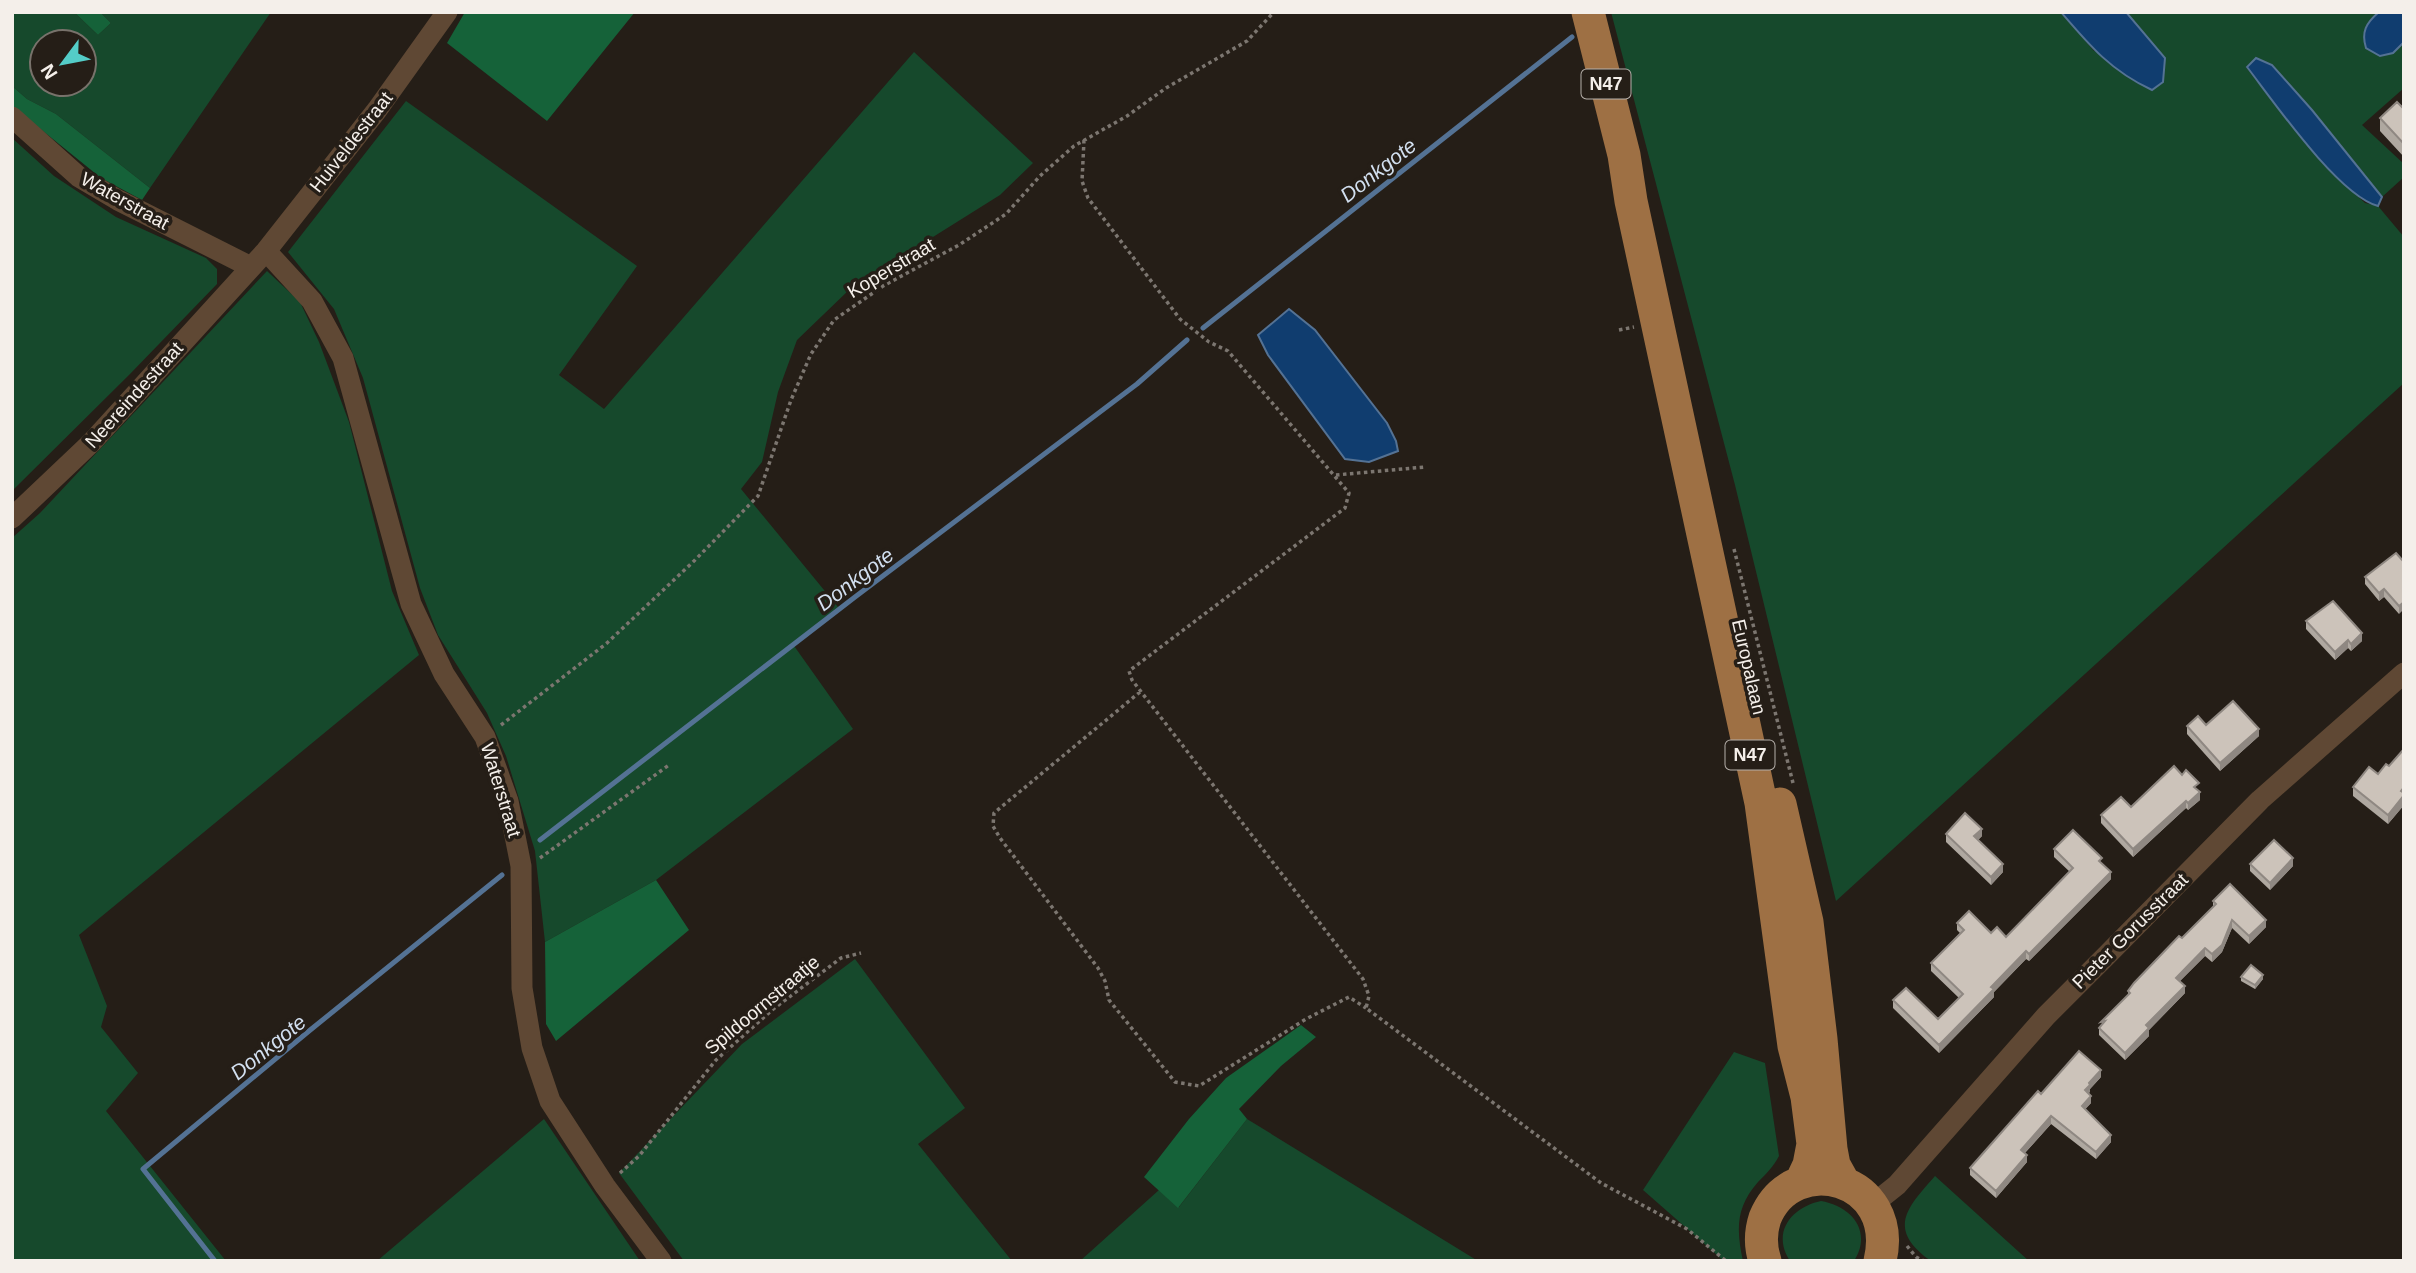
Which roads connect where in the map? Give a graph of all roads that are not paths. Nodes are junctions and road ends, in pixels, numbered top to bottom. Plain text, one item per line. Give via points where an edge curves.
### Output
1 (447, 12) edge
2 (1588, 12) edge
3 (12, 117) edge
4 (1624, 155) junction
5 (267, 251) junction
6 (250, 267) junction
7 (12, 518) edge
8 (2404, 673) edge
9 (1801, 1182) junction
10 (1844, 1183) junction
11 (1872, 1205) junction
12 (661, 1261) edge
13 (1765, 1261) edge
14 (1880, 1261) edge

1 - 5 street, Huiveldestraat
2 - 4 main road, Europalaan / N47
3 - 6 street, Waterstraat via 79,177
4 - 9 main road, Europalaan / N47 via 1761,803 1794,1046 1811,1132 1809,1165
4 - 10 main road, Europalaan / N47 via 1640,198 1807,922 1831,1149
5 - 6 street, Huiveldestraat
5 - 12 street, Waterstraat via 312,301 342,358 411,604 444,674 485,737 508,800 522,872 522,988 532,1048 550,1101
6 - 7 street, Neereindestraat via 92,442
8 - 11 street, Pieter Gorusstraat via 2251,810 2046,1016 1894,1189
9 - 10 main road
9 - 13 main road via 1769,1209 1762,1228
10 - 11 main road
11 - 14 main road via 1883,1234

